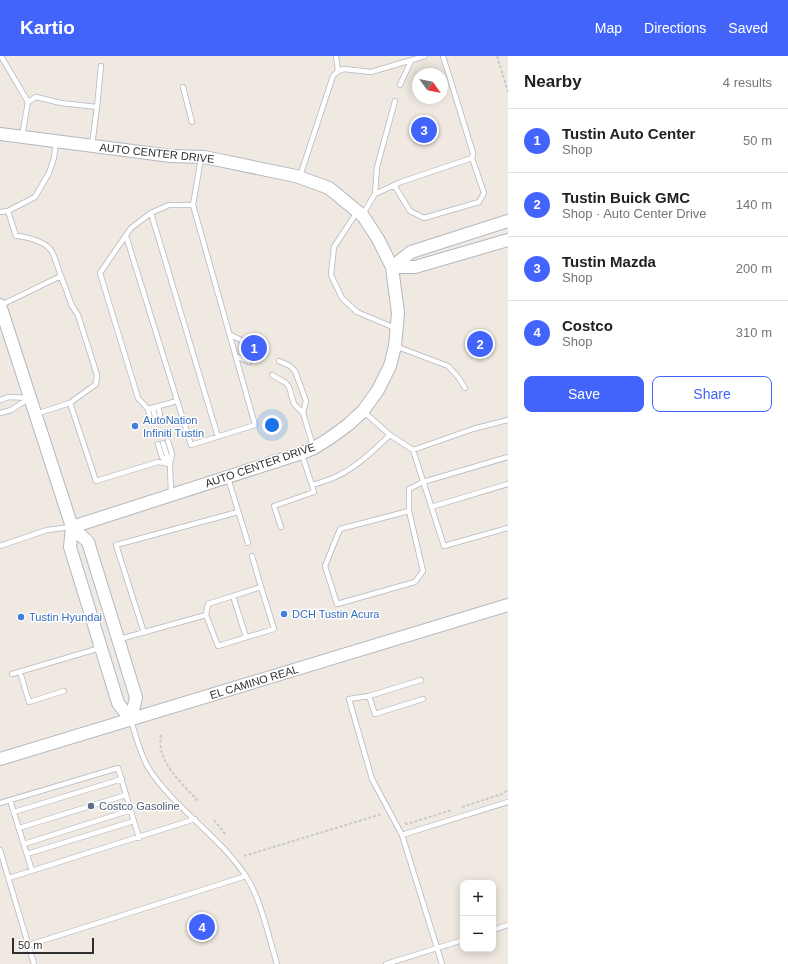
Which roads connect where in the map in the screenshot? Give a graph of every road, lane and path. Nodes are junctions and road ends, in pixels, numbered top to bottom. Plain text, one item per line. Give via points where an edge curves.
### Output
1 (1, 56) edge
2 (336, 56) edge
3 (425, 56) edge
4 (443, 56) edge
5 (497, 56) edge
6 (411, 61) junction
7 (101, 66) dead end
8 (338, 71) junction
9 (400, 86) dead end
10 (183, 87) dead end
11 (508, 92) edge
12 (395, 101) dead end
13 (28, 102) junction
14 (97, 107) junction
15 (192, 122) dead end
16 (0, 134) edge
17 (22, 136) junction
18 (56, 141) junction
19 (92, 146) junction
20 (201, 157) junction
21 (472, 158) junction
22 (299, 177) junction
23 (394, 185) junction
24 (375, 194) junction
25 (193, 205) junction
26 (8, 211) junction
27 (0, 212) edge
28 (151, 213) junction
29 (360, 214) junction
30 (508, 221) edge
31 (126, 236) junction
32 (508, 240) edge
33 (392, 267) junction
34 (61, 276) junction
35 (0, 305) edge
36 (397, 328) junction
37 (230, 334) junction
38 (253, 346) dead end
39 (395, 346) junction
40 (236, 356) junction
41 (280, 361) dead end
42 (249, 362) dead end
43 (272, 375) dead end
44 (465, 388) dead end
45 (30, 398) junction
46 (0, 400) edge
47 (177, 401) junction
48 (70, 403) junction
49 (153, 408) junction
50 (363, 411) junction
51 (0, 413) edge
52 (303, 413) junction
53 (35, 414) junction
54 (508, 420) edge
55 (390, 435) junction
56 (218, 436) junction
57 (314, 448) junction
58 (412, 450) junction
59 (302, 453) junction
60 (508, 456) edge
61 (170, 464) junction
62 (228, 477) junction
63 (423, 482) junction
64 (508, 484) edge
65 (312, 485) junction
66 (171, 495) junction
67 (431, 507) junction
68 (409, 511) junction
69 (238, 512) junction
70 (72, 527) junction
71 (281, 527) dead end
72 (508, 528) edge
73 (248, 543) dead end
74 (0, 546) edge
75 (252, 556) dead end
76 (261, 587) junction
77 (233, 596) junction
78 (508, 605) edge
79 (206, 615) junction
80 (144, 633) junction
81 (246, 637) junction
82 (118, 640) junction
83 (101, 648) junction
84 (20, 672) junction
85 (12, 674) dead end
86 (421, 680) dead end
87 (64, 691) dead end
88 (370, 696) junction
89 (423, 699) dead end
90 (131, 720) junction
91 (161, 735) dead end
92 (0, 759) edge
93 (122, 779) junction
94 (508, 790) edge
95 (126, 795) junction
96 (10, 800) junction
97 (198, 802) dead end
98 (508, 802) edge
99 (0, 803) edge
100 (459, 808) dead end
101 (131, 810) junction
102 (452, 810) dead end
103 (14, 812) junction
104 (390, 814) junction
105 (194, 819) junction
106 (134, 820) junction
107 (214, 820) dead end
108 (19, 828) junction
109 (226, 835) dead end
110 (402, 835) junction
111 (139, 838) junction
112 (24, 844) junction
113 (0, 850) edge
114 (27, 854) junction
115 (244, 856) dead end
116 (32, 870) junction
117 (246, 876) junction
118 (9, 878) junction
119 (508, 925) edge
120 (496, 929) edge
121 (460, 941) edge
122 (29, 945) junction
123 (438, 949) junction
124 (34, 964) edge
125 (277, 964) edge
126 (386, 964) edge
127 (442, 964) edge

1 - 13 lane
2 - 8 lane
3 - 6 lane
4 - 21 lane via 473,153
5 - 11 path
6 - 8 lane via 371,72 344,69
6 - 9 lane
7 - 14 lane
8 - 22 lane via 333,76
10 - 15 lane
12 - 24 lane via 377,167
13 - 14 lane via 36,97
13 - 17 lane
14 - 19 lane
16 - 17 street, AUTO CENTER DRIVE
17 - 18 street, AUTO CENTER DRIVE
18 - 19 street, AUTO CENTER DRIVE
18 - 26 lane via 49,174 35,197
19 - 20 street, AUTO CENTER DRIVE via 171,156
20 - 22 street, AUTO CENTER DRIVE
20 - 25 lane
21 - 23 lane
21 - 23 lane via 484,193 479,202 424,218 410,211
22 - 29 street, AUTO CENTER DRIVE via 328,188
23 - 24 lane
24 - 29 lane
25 - 28 lane via 169,205
25 - 37 lane
26 - 27 lane
26 - 34 lane via 16,236 24,236 50,249
28 - 31 lane via 131,228
28 - 56 lane
29 - 33 street, AUTO CENTER DRIVE via 378,239
29 - 36 lane via 334,247 331,275 342,298 357,312
30 - 33 street via 411,252
31 - 47 lane
31 - 49 lane via 100,273 138,398
32 - 33 street via 415,267
33 - 36 street, AUTO CENTER DRIVE via 398,313
34 - 35 lane
34 - 48 lane via 78,315 97,375 96,384
35 - 45 street
36 - 39 street, AUTO CENTER DRIVE
37 - 38 lane
37 - 40 lane
39 - 44 lane via 448,366
39 - 50 street, AUTO CENTER DRIVE via 390,366 378,390
40 - 42 lane
40 - 56 lane via 255,425
41 - 52 lane via 294,371 306,401
43 - 52 lane via 286,383 294,404
45 - 46 lane via 9,397
45 - 51 lane via 11,410
45 - 53 street
47 - 49 lane
47 - 56 lane via 191,445
48 - 53 lane
48 - 61 lane via 96,481 158,462
49 - 49 lane via 155,417
50 - 55 lane
50 - 57 street, AUTO CENTER DRIVE
52 - 57 lane
53 - 70 street
54 - 58 lane
55 - 58 lane
55 - 65 lane via 356,465 333,478
57 - 59 street, AUTO CENTER DRIVE
58 - 63 lane
59 - 62 street, AUTO CENTER DRIVE
59 - 65 lane
60 - 63 lane
61 - 61 lane via 172,454 163,443 162,457
61 - 66 lane
62 - 66 street, AUTO CENTER DRIVE
62 - 69 lane
63 - 67 lane
63 - 68 lane via 409,489
64 - 67 lane
65 - 71 lane via 314,492 274,506
66 - 70 street, AUTO CENTER DRIVE
67 - 72 lane via 444,546
68 - 68 lane via 340,529 326,566 336,604 415,582 423,571
69 - 73 lane
69 - 80 lane via 116,545
70 - 74 lane via 47,530
70 - 82 street via 88,542
70 - 83 street via 70,547
75 - 76 lane
76 - 77 lane
76 - 81 lane via 274,629
77 - 79 lane via 208,604
77 - 81 lane
78 - 90 street, EL CAMINO REAL
79 - 80 lane
79 - 81 lane via 218,646
80 - 82 lane
82 - 90 street via 136,697
83 - 84 lane
83 - 90 street via 118,703
84 - 85 lane
84 - 87 lane via 29,702
86 - 88 lane
88 - 89 lane via 375,714
88 - 104 lane via 349,699 372,779
90 - 92 street, EL CAMINO REAL
90 - 105 lane via 139,748 149,768 175,801
91 - 97 path via 160,746 168,765
93 - 95 lane
93 - 96 lane via 118,768
93 - 103 lane
94 - 100 path
95 - 101 lane
95 - 108 lane
96 - 99 lane
96 - 103 lane
98 - 110 lane
101 - 106 lane
101 - 112 lane
102 - 104 path via 407,824 400,814
103 - 108 lane
104 - 110 lane
104 - 115 path via 382,814
105 - 111 lane
105 - 117 lane
106 - 111 lane
106 - 114 lane
107 - 109 path
108 - 112 lane
110 - 123 lane
111 - 116 lane
112 - 114 lane
113 - 118 lane
114 - 116 lane
116 - 118 lane
117 - 122 lane
117 - 125 lane via 254,889
118 - 122 lane
119 - 120 lane
121 - 123 lane
122 - 124 lane
123 - 126 lane
123 - 127 lane

